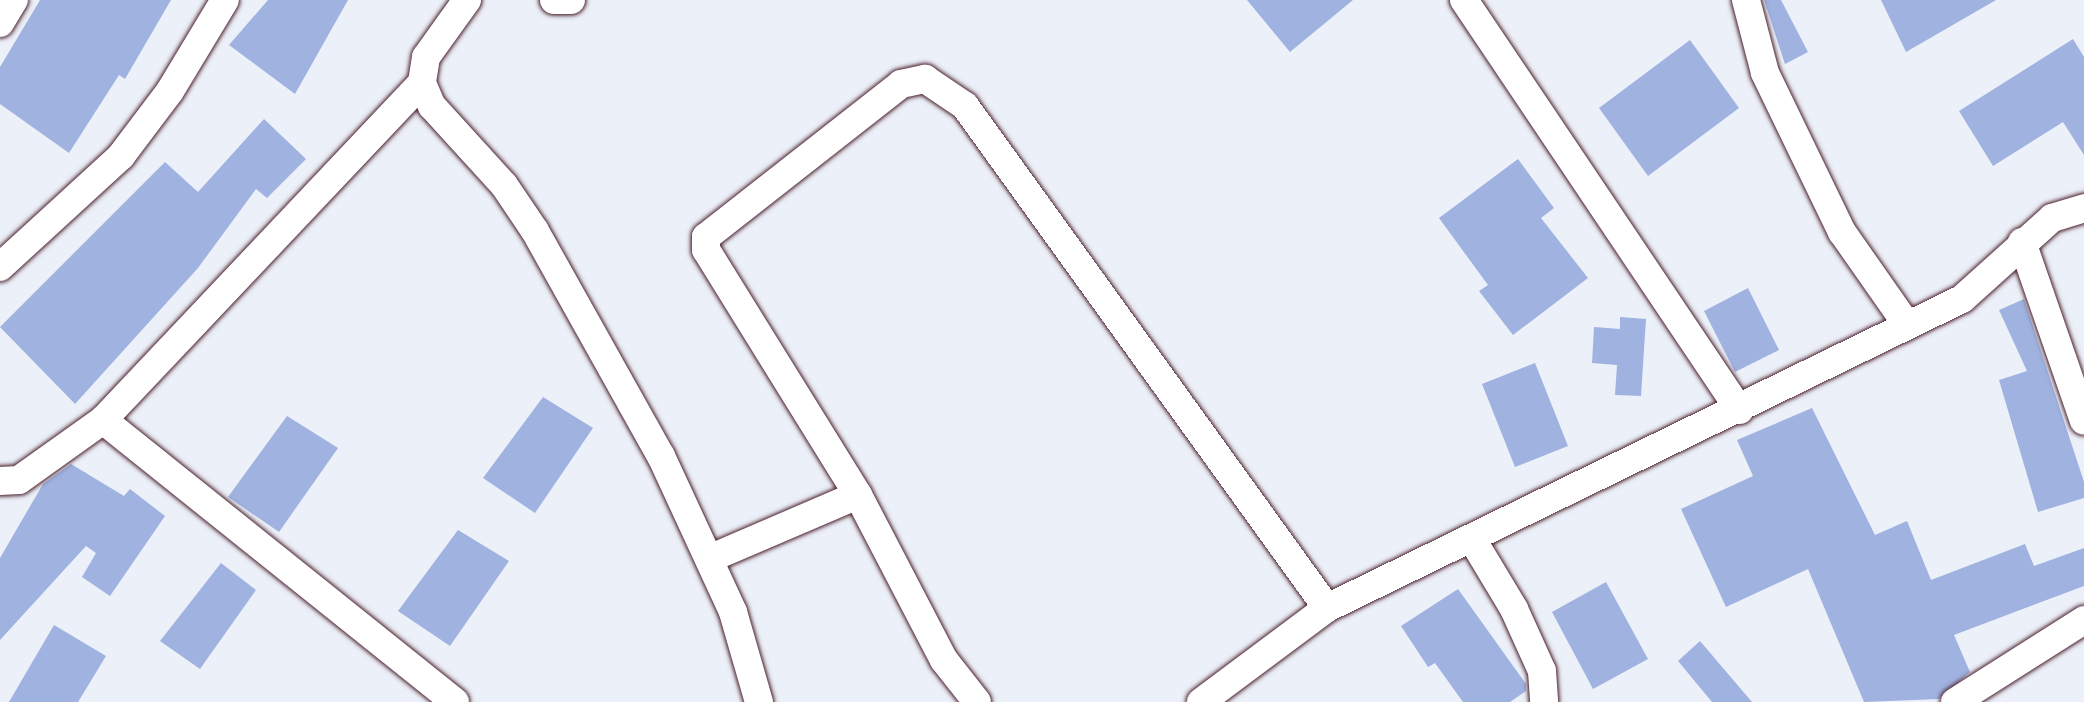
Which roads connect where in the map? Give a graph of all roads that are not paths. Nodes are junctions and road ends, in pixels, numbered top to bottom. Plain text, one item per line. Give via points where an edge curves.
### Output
1 (14, 0) edge
2 (225, 0) edge
3 (467, 0) edge
4 (554, 0) edge
5 (571, 0) edge
6 (1464, 0) edge
7 (1746, 0) edge
8 (0, 23) edge
9 (422, 83) junction
10 (2084, 208) edge
11 (2022, 242) junction
12 (0, 267) edge
13 (1907, 325) junction
14 (1739, 410) junction
15 (103, 420) junction
16 (2084, 421) edge
17 (0, 481) edge
18 (858, 495) junction
19 (1472, 539) junction
20 (711, 558) junction
21 (1327, 608) junction
22 (2084, 620) edge
23 (455, 702) edge
24 (759, 702) edge
25 (977, 702) edge
26 (1201, 702) edge
27 (1544, 702) edge
28 (1955, 702) edge

1 - 8 street
2 - 12 street via 170,91 121,156
3 - 9 street via 426,57
4 - 5 street
6 - 14 street
7 - 13 street via 1765,73 1842,232
9 - 15 street
9 - 20 street via 432,106 504,185 535,231
10 - 11 street via 2052,218
11 - 13 street via 1992,278
11 - 16 street
13 - 14 street
14 - 19 street
15 - 17 street via 19,480
15 - 23 street
18 - 20 street
18 - 21 street via 706,250 706,237 901,84 925,79 965,106
18 - 25 street via 944,660
19 - 21 street
19 - 27 street via 1514,609 1542,671
20 - 24 street
21 - 26 street
22 - 28 street

